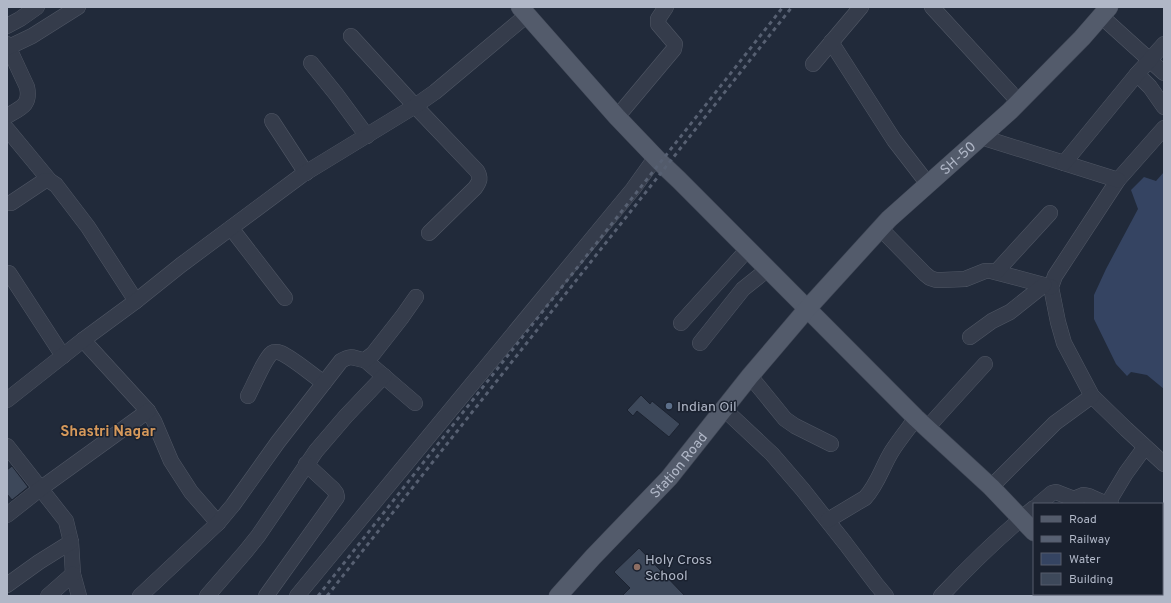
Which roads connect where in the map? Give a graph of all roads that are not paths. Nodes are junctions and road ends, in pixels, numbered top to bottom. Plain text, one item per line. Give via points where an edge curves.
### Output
1 (37, 7) edge
2 (78, 7) edge
3 (666, 7) edge
4 (861, 7) edge
5 (932, 7) edge
6 (524, 11) edge
7 (1105, 11) edge
8 (7, 26) edge
9 (351, 36) dead end
10 (831, 42) junction
11 (1164, 44) edge
12 (8, 45) edge
13 (1150, 60) junction
14 (311, 63) dead end
15 (812, 64) dead end
16 (1164, 73) edge
17 (1137, 74) junction
18 (1019, 102) junction
19 (416, 106) junction
20 (1164, 107) edge
21 (7, 116) edge
22 (617, 117) junction
23 (272, 122) dead end
24 (1164, 128) edge
25 (7, 130) edge
26 (367, 136) junction
27 (981, 137) junction
28 (656, 157) junction
29 (1064, 163) junction
30 (306, 173) junction
31 (1118, 180) junction
32 (50, 181) junction
33 (928, 184) junction
34 (7, 203) edge
35 (1050, 213) dead end
36 (230, 228) junction
37 (880, 228) junction
38 (429, 232) dead end
39 (748, 249) junction
40 (768, 269) junction
41 (996, 272) junction
42 (9, 273) dead end
43 (1047, 286) junction
44 (416, 297) dead end
45 (284, 298) dead end
46 (136, 301) junction
47 (807, 309) junction
48 (681, 323) dead end
49 (970, 337) dead end
50 (83, 340) junction
51 (700, 343) dead end
52 (63, 356) junction
53 (365, 360) junction
54 (985, 364) dead end
55 (384, 376) junction
56 (750, 376) junction
57 (324, 383) junction
58 (248, 396) dead end
59 (1092, 396) junction
60 (7, 400) edge
61 (416, 403) dead end
62 (724, 409) junction
63 (148, 411) junction
64 (922, 423) junction
65 (831, 444) dead end
66 (7, 446) edge
67 (1145, 446) junction
68 (306, 464) junction
69 (1164, 464) edge
70 (991, 487) junction
71 (40, 489) junction
72 (1040, 503) edge
73 (1106, 503) edge
74 (1110, 503) edge
75 (1028, 513) edge
76 (7, 515) edge
77 (828, 520) junction
78 (218, 523) junction
79 (1033, 529) edge
80 (70, 542) junction
81 (73, 574) junction
82 (7, 585) edge
83 (949, 593) edge
84 (48, 596) edge
85 (79, 596) edge
86 (140, 596) edge
87 (207, 596) edge
88 (266, 596) edge
89 (297, 596) edge
90 (558, 596) edge
91 (886, 596) edge

1 - 8 street
2 - 12 street via 32,36
3 - 22 street via 658,19 658,24 675,44 674,49
4 - 10 street
5 - 18 street
6 - 19 street via 435,92
6 - 22 main road
7 - 13 street
7 - 18 main road, SH-50
9 - 19 street
10 - 15 street
10 - 33 street via 894,140
11 - 13 street
12 - 21 street via 29,94 26,103
13 - 16 street
13 - 17 street
14 - 26 street
17 - 20 street
17 - 29 street
18 - 27 main road, SH-50
19 - 26 street
19 - 38 street via 480,176 480,182 475,188
22 - 28 main road
23 - 30 street
24 - 31 street
25 - 32 street
26 - 30 street
27 - 29 street
27 - 33 main road, SH-50
28 - 39 main road
28 - 89 street via 633,189
29 - 31 street
30 - 36 street
31 - 43 street
32 - 34 street via 44,181 11,203
32 - 46 street via 56,185 88,227
33 - 37 main road, SH-50
35 - 41 street
36 - 45 street
36 - 46 street
37 - 41 street via 930,278 966,279 985,271
37 - 47 main road, SH-50
39 - 40 main road
39 - 48 street
40 - 47 main road
40 - 51 street via 743,289
41 - 43 street
42 - 52 street
43 - 49 street
43 - 59 street via 1064,343
44 - 53 street via 373,354
46 - 50 street
47 - 56 main road, Station Road
47 - 64 main road
50 - 52 street
50 - 63 street
52 - 60 street
53 - 55 street
53 - 57 street via 347,357
54 - 64 street
55 - 61 street
55 - 68 street
56 - 62 main road, Station Road
56 - 65 street via 785,418 795,426
57 - 58 street via 288,357 275,351 266,360
57 - 78 street
59 - 67 street
59 - 70 street via 1055,423
62 - 77 street via 772,454
62 - 90 main road, Station Road via 669,478
63 - 71 street
63 - 78 street via 171,461 191,492
64 - 70 main road
64 - 77 street via 891,452 870,493
66 - 71 street
67 - 69 street
67 - 74 street via 1126,473
68 - 87 street via 258,536
68 - 88 street via 333,488 337,497
70 - 75 main road
71 - 76 street
71 - 80 street via 66,521
72 - 73 street via 1056,492 1074,499 1086,494
75 - 79 main road
75 - 83 street via 960,575
77 - 91 street
78 - 86 street
80 - 81 street
80 - 82 street
81 - 84 street
81 - 85 street

